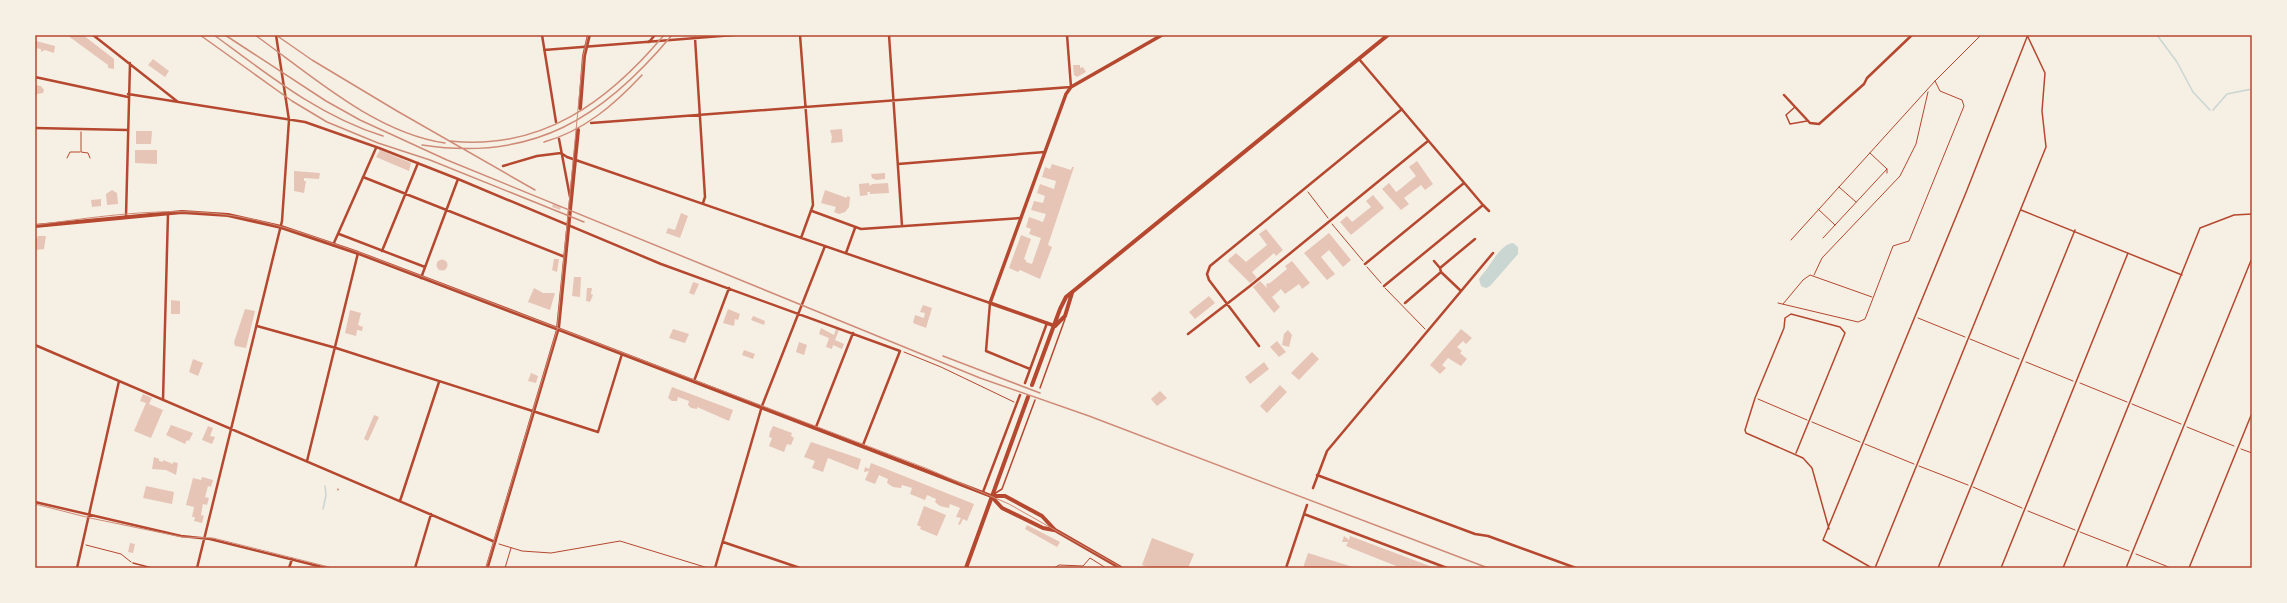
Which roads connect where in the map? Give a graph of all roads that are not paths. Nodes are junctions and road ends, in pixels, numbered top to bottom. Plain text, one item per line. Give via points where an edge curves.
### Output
1 (93, 35) edge
2 (276, 35) edge
3 (542, 35) edge
4 (589, 35) edge
5 (655, 35) edge
6 (734, 35) edge
7 (800, 35) edge
8 (889, 35) edge
9 (1067, 35) edge
10 (1162, 35) edge
11 (1388, 35) edge
12 (1912, 35) edge
13 (2027, 36) edge
14 (695, 38) junction
15 (649, 42) junction
16 (586, 45) junction
17 (544, 50) junction
18 (1359, 59) junction
19 (130, 63) junction
20 (35, 77) edge
21 (1071, 87) junction
22 (1784, 95) dead end
23 (128, 96) junction
24 (893, 101) junction
25 (178, 102) junction
26 (806, 107) junction
27 (1795, 107) junction
28 (580, 108) dead end
29 (1402, 109) junction
30 (700, 115) junction
31 (289, 120) junction
32 (1808, 121) junction
33 (556, 122) dead end
34 (591, 123) dead end
35 (35, 128) edge
36 (127, 130) junction
37 (578, 130) dead end
38 (559, 139) dead end
39 (1428, 141) junction
40 (376, 148) junction
41 (1045, 152) junction
42 (561, 153) junction
43 (575, 159) junction
44 (418, 163) junction
45 (898, 164) junction
46 (503, 166) dead end
47 (363, 178) junction
48 (458, 179) junction
49 (1464, 183) junction
50 (405, 194) junction
51 (571, 202) junction
52 (703, 204) junction
53 (1483, 205) junction
54 (447, 210) junction
55 (2021, 210) junction
56 (812, 211) junction
57 (1489, 211) dead end
58 (168, 212) junction
59 (2252, 214) edge
60 (126, 216) junction
61 (1021, 218) junction
62 (35, 226) edge
63 (569, 226) junction
64 (902, 226) junction
65 (281, 227) junction
66 (855, 228) junction
67 (2075, 230) junction
68 (339, 234) junction
69 (801, 238) junction
70 (1475, 239) dead end
71 (333, 245) junction
72 (825, 246) junction
73 (382, 251) junction
74 (358, 253) junction
75 (846, 253) junction
76 (1493, 253) dead end
77 (2128, 253) junction
78 (566, 257) junction
79 (2252, 258) edge
80 (1434, 261) dead end
81 (1365, 264) road end
82 (425, 267) junction
83 (1440, 268) junction
84 (1441, 272) junction
85 (2182, 275) junction
86 (421, 278) junction
87 (1384, 286) road end
88 (729, 288) junction
89 (1461, 291) junction
90 (1072, 293) junction
91 (990, 303) junction
92 (1405, 303) dead end
93 (1227, 304) junction
94 (797, 314) junction
95 (1064, 316) junction
96 (1047, 323) junction
97 (257, 326) junction
98 (1055, 326) junction
99 (558, 329) junction
100 (853, 333) junction
101 (1188, 334) dead end
102 (35, 345) edge
103 (1259, 346) dead end
104 (336, 348) junction
105 (622, 353) junction
106 (1030, 369) junction
107 (119, 381) junction
108 (694, 381) junction
109 (439, 382) junction
110 (1025, 383) dead end
111 (1032, 385) dead end
112 (1040, 388) dead end
113 (1020, 395) dead end
114 (1028, 398) dead end
115 (164, 400) junction
116 (1035, 400) dead end
117 (762, 406) junction
118 (534, 413) junction
119 (2252, 413) edge
120 (816, 427) junction
121 (231, 429) junction
122 (863, 445) junction
123 (1796, 453) junction
124 (307, 461) junction
125 (1317, 475) junction
126 (1313, 488) dead end
127 (983, 492) junction
128 (991, 496) junction
129 (400, 501) junction
130 (35, 502) edge
131 (1307, 505) dead end
132 (430, 514) junction
133 (1304, 514) junction
134 (90, 516) junction
135 (1829, 529) junction
136 (1055, 530) junction
137 (204, 539) junction
138 (495, 542) junction
139 (723, 542) junction
140 (292, 559) junction
141 (133, 563) road end
142 (78, 568) edge
143 (152, 568) edge
144 (197, 568) edge
145 (290, 568) edge
146 (326, 568) edge
147 (414, 568) edge
148 (488, 568) edge
149 (714, 568) edge
150 (800, 568) edge
151 (966, 568) edge
152 (1120, 568) edge
153 (1286, 568) edge
154 (1446, 568) edge
155 (1576, 568) edge
156 (1873, 568) edge
157 (1938, 568) edge
158 (2001, 568) edge
159 (2063, 568) edge
160 (2126, 568) edge
161 (2189, 568) edge

1 - 19 street
2 - 31 street
3 - 17 street
4 - 16 main road
5 - 15 street
6 - 14 street
7 - 26 street
8 - 24 street
9 - 21 street
10 - 21 street
11 - 18 main road
12 - 32 street via 1867,78 1864,84 1819,124 1814,125
13 - 55 lane via 2045,73 2042,111 2046,147
13 - 135 lane
14 - 15 street
14 - 30 street
15 - 16 street
16 - 17 street
16 - 28 main road
17 - 33 street
18 - 29 street
18 - 90 main road
19 - 23 street
19 - 25 street
20 - 23 street
21 - 24 street
21 - 41 street via 1066,94
22 - 27 street
23 - 25 street
23 - 36 street
24 - 26 street
24 - 45 street
25 - 31 street
26 - 30 street
26 - 56 street
27 - 32 street
27 - 32 lane via 1786,115 1790,124
29 - 39 street
29 - 93 street via 1210,266 1207,274
30 - 34 street
30 - 52 street via 705,197
31 - 40 street via 305,122
31 - 65 street
35 - 36 street
36 - 60 street
37 - 43 main road
38 - 42 street
39 - 49 street
39 - 93 street
40 - 44 street
40 - 47 street
41 - 45 street
41 - 61 street
42 - 43 street
42 - 46 street via 537,156
42 - 51 street
43 - 51 main road
43 - 52 street
44 - 48 street
44 - 50 street
45 - 64 street
47 - 50 street
47 - 68 street
48 - 54 street
48 - 63 street
49 - 53 street
49 - 81 street
50 - 54 street
50 - 73 street
51 - 63 main road
52 - 69 street
53 - 57 street
53 - 87 street
54 - 78 street
54 - 82 street
55 - 67 lane
55 - 156 lane
56 - 66 street
56 - 69 street
58 - 60 main road
58 - 65 main road via 228,215
58 - 115 street
59 - 85 lane via 2234,216 2200,228
60 - 62 main road
61 - 64 street
61 - 91 street
63 - 78 main road
63 - 88 street via 661,264
64 - 66 street
65 - 71 main road
65 - 97 street
66 - 75 street
67 - 77 lane
67 - 157 lane
68 - 71 street
68 - 73 street
69 - 72 street
70 - 83 street
71 - 74 main road
72 - 75 street
72 - 94 street
73 - 82 street
74 - 86 main road
74 - 104 street
75 - 91 street
76 - 89 street
77 - 85 lane
77 - 158 lane
78 - 99 main road
79 - 160 lane
80 - 83 street
82 - 86 street
83 - 84 street
84 - 89 street
84 - 92 street
85 - 159 lane
86 - 99 main road
88 - 94 street
88 - 108 street
89 - 125 street via 1327,451
90 - 95 main road
90 - 98 main road via 1063,300
91 - 96 street
91 - 106 street via 986,351
93 - 101 street
93 - 103 street
94 - 100 street
94 - 117 street
95 - 98 main road
95 - 112 lane via 1065,320
96 - 98 street
96 - 106 street
97 - 104 street
97 - 121 street
98 - 111 main road
99 - 105 main road
99 - 118 street
100 - 120 street
100 - 122 street via 900,351
102 - 107 street
104 - 109 street
104 - 124 street
105 - 108 main road
105 - 118 street via 598,432
106 - 110 street
107 - 115 street
107 - 134 street
108 - 117 main road
109 - 118 street
109 - 129 street
113 - 127 street
114 - 128 main road
115 - 121 street
116 - 128 lane via 1002,489
117 - 120 main road
117 - 139 street
118 - 138 street
119 - 161 lane
120 - 122 main road
121 - 124 street
121 - 137 street
122 - 127 main road
123 - 123 lane via 1746,433 1745,427 1787,316 1791,314 1818,319 1840,327 1845,333
123 - 135 lane via 1812,468
124 - 129 street
125 - 126 street
125 - 155 street via 1475,534 1488,536
127 - 128 main road
128 - 136 main road via 1002,508 1043,528
128 - 136 main road via 1007,497 1042,516
128 - 151 main road
129 - 132 street
130 - 134 street
131 - 133 street
132 - 138 street
132 - 147 street
133 - 153 street
133 - 154 street
134 - 137 street
134 - 142 street
135 - 156 lane via 1823,540
136 - 152 main road
137 - 140 street
137 - 144 street
138 - 148 street
139 - 149 street
139 - 150 street
140 - 145 street
140 - 146 street
141 - 143 lane

